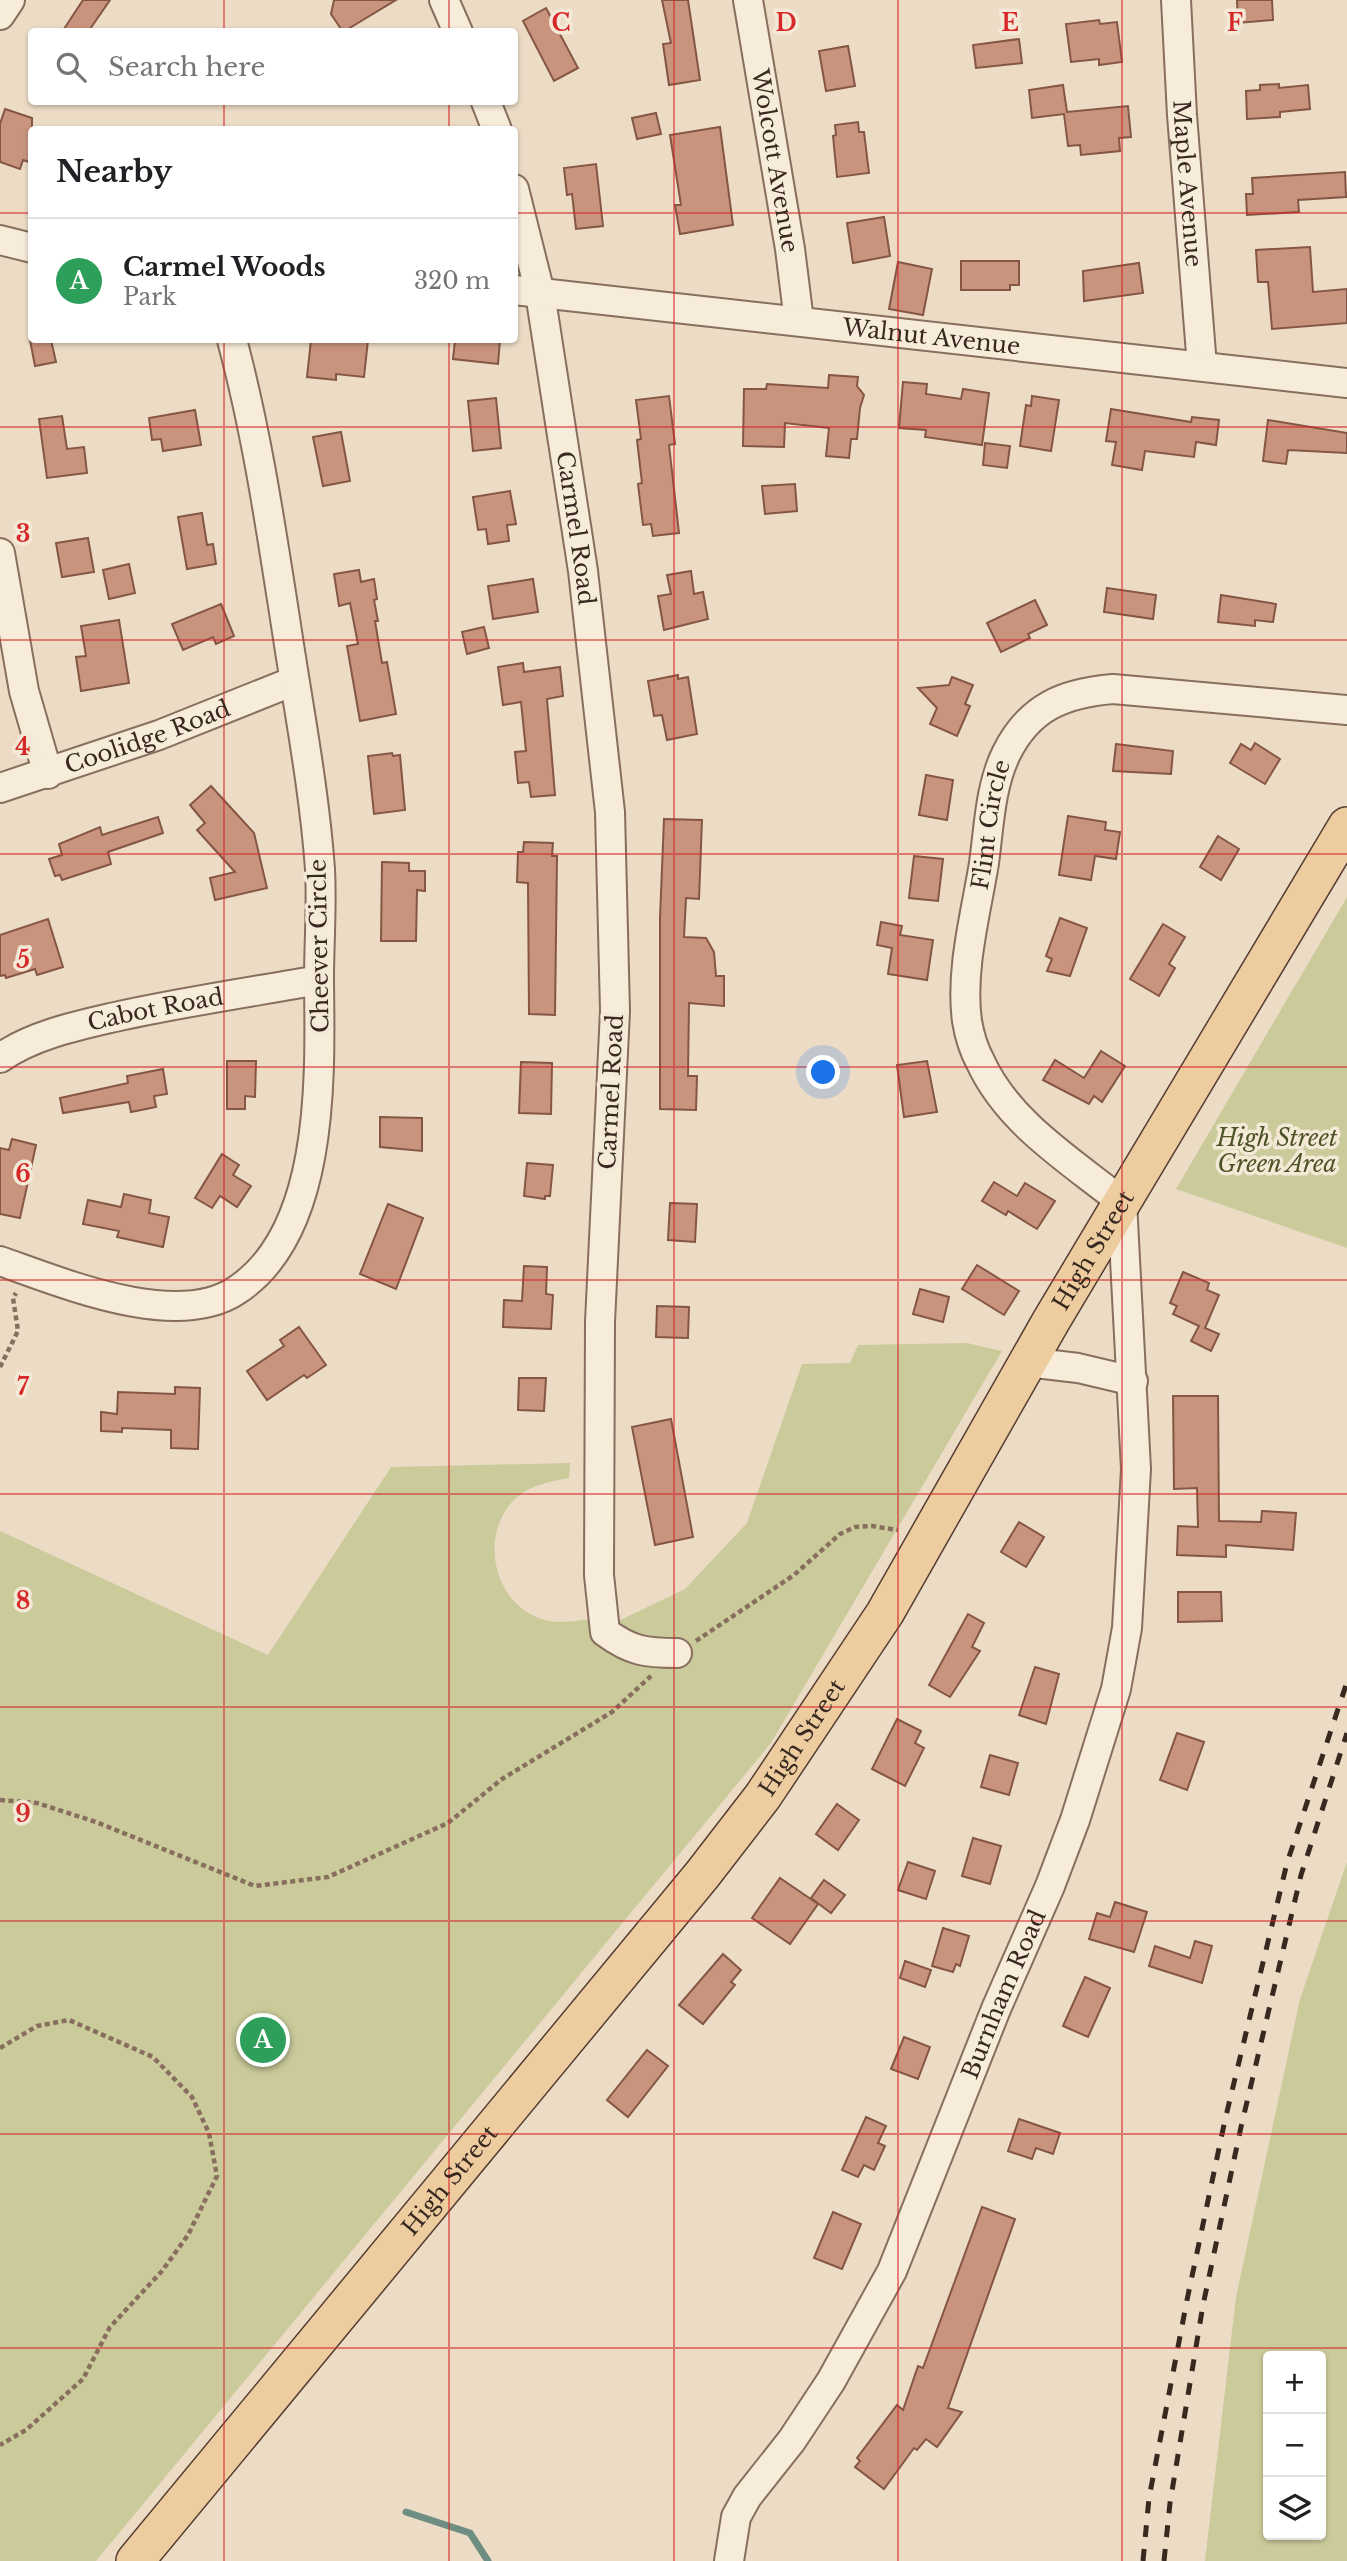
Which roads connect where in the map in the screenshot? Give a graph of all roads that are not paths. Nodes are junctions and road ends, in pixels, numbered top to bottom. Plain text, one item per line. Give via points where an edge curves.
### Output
1 (10, 0) edge
2 (444, 0) edge
3 (748, 0) edge
4 (1176, 0) edge
5 (0, 15) edge
6 (456, 28) edge
7 (487, 105) edge
8 (495, 126) edge
9 (518, 221) edge
10 (0, 240) edge
11 (28, 247) edge
12 (527, 292) edge
13 (799, 321) junction
14 (233, 343) edge
15 (1202, 366) junction
16 (1347, 383) edge
17 (0, 553) edge
18 (294, 681) junction
19 (1347, 710) edge
20 (48, 774) junction
21 (0, 788) edge
22 (1347, 826) edge
23 (319, 979) junction
24 (0, 1058) edge
25 (1122, 1202) junction
26 (13, 1266) edge
27 (1027, 1363) junction
28 (1133, 1381) junction
29 (677, 1653) road end
30 (135, 2561) edge
31 (729, 2561) edge

1 - 5 street
2 - 6 street
3 - 13 street, Wolcott Avenue
4 - 15 street, Maple Avenue
7 - 8 street
9 - 12 street, Carmel Road
10 - 11 street
12 - 13 street, Walnut Avenue
12 - 29 street, Carmel Road via 583,571 610,812 615,1011 600,1322 599,1575 605,1632 626,1648
13 - 15 street, Walnut Avenue
14 - 18 street, Cheever Circle via 264,482
15 - 16 street, Walnut Avenue
17 - 20 street via 24,691
18 - 20 street, Coolidge Road
18 - 23 street, Cheever Circle via 315,813 320,873
19 - 25 street, Flint Circle via 1113,690 1079,692 1055,700 1006,754 996,781 972,938 967,1022 980,1061 1001,1096 1035,1133
20 - 21 street, Coolidge Road
22 - 25 main road, High Street
23 - 24 street, Cabot Road via 80,1025 17,1046
23 - 26 street, Cheever Circle via 320,1082 313,1146 299,1202 259,1272 236,1292 194,1307 160,1307
25 - 27 main road, High Street
25 - 28 street, Burnham Road
27 - 28 street via 1078,1368
27 - 30 main road, High Street via 841,1681 756,1806
28 - 31 street, Burnham Road via 1135,1519 1127,1628 1116,1689 1075,1820 892,2272 831,2381 747,2497 736,2517

